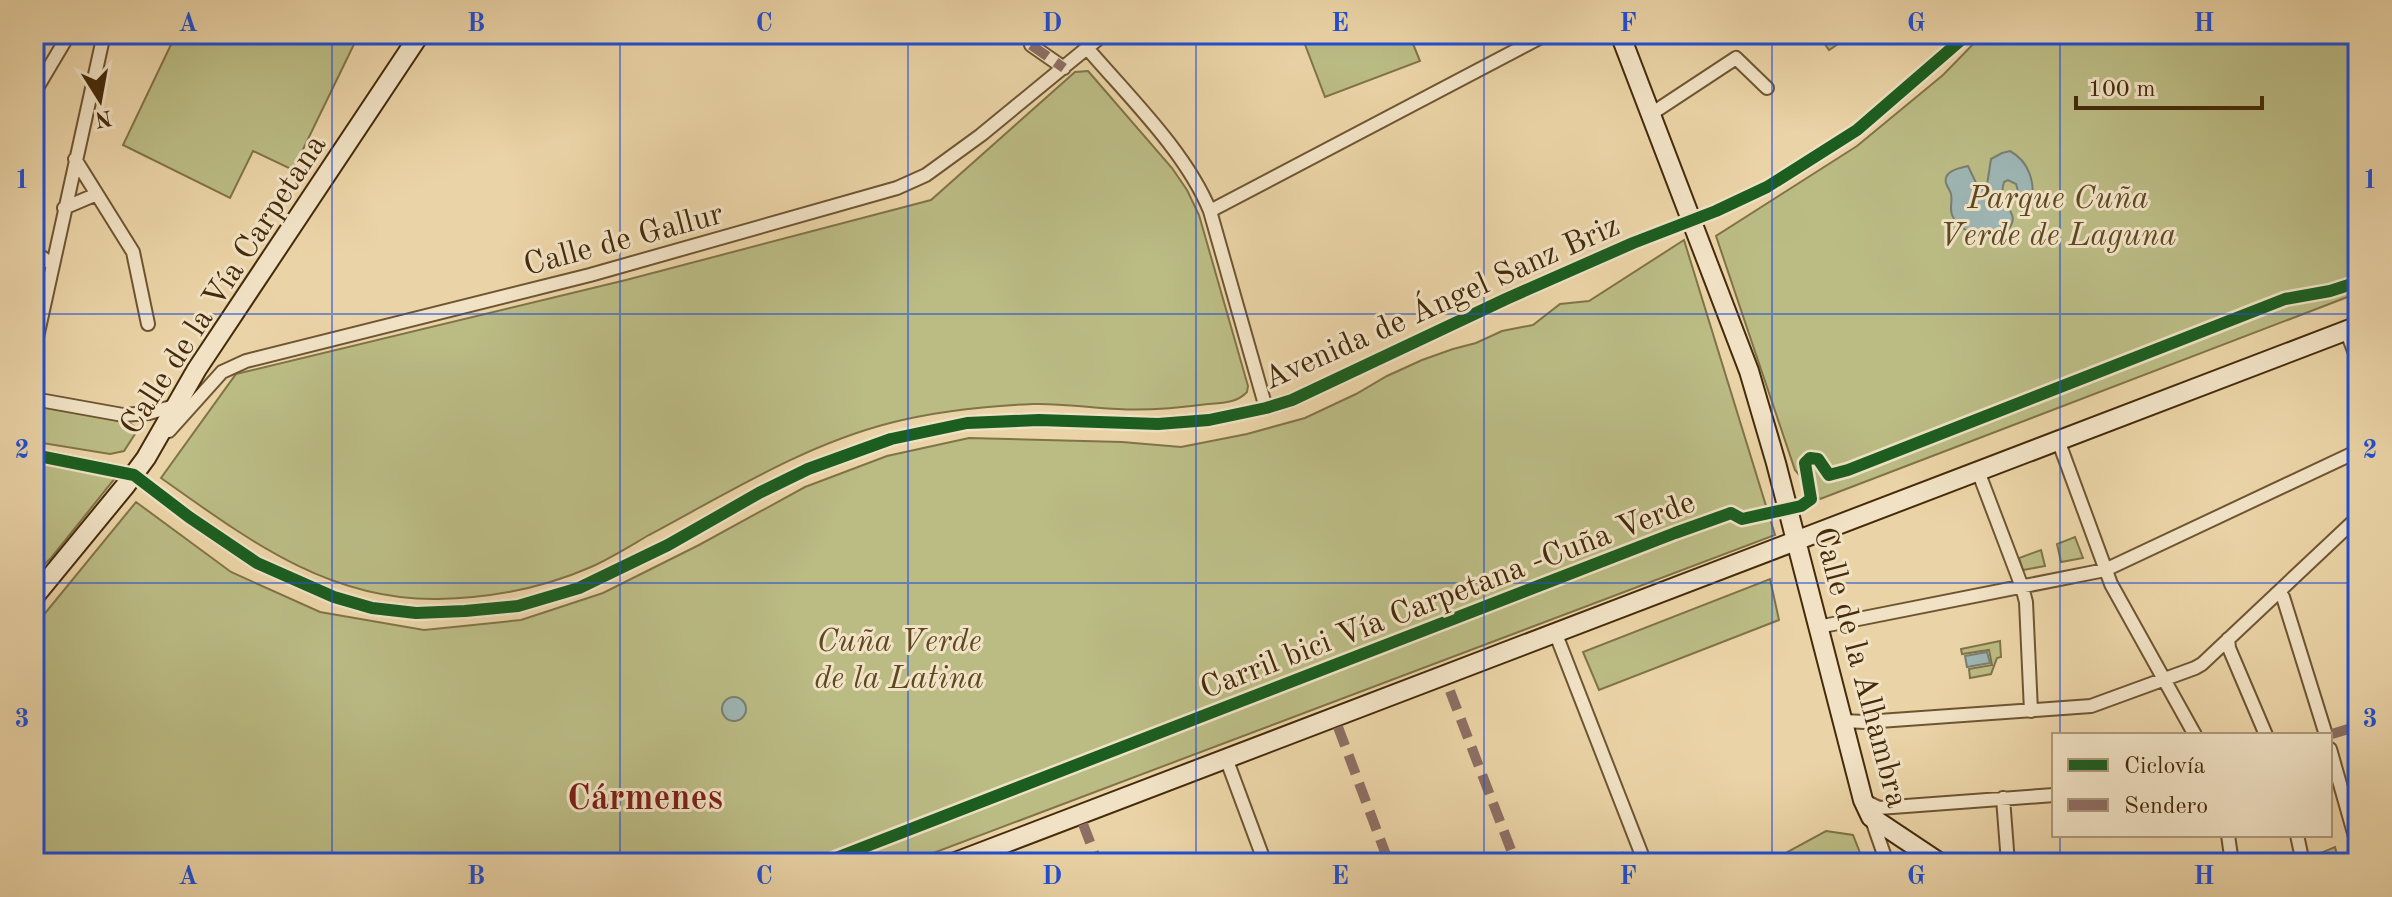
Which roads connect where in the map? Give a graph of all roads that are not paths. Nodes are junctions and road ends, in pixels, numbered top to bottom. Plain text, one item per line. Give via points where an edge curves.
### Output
1 (69, 34) edge
2 (104, 34) edge
3 (420, 34) edge
4 (1104, 34) edge
5 (1547, 34) edge
6 (1620, 34) edge
7 (1968, 34) edge
8 (1031, 45) dead end
9 (1087, 48) junction
10 (1064, 68) junction
11 (1767, 88) dead end
12 (34, 93) edge
13 (1651, 114) junction
14 (75, 159) junction
15 (97, 194) junction
16 (64, 208) junction
17 (1210, 211) junction
18 (1692, 220) junction
19 (34, 252) edge
20 (52, 264) junction
21 (37, 319) edge
22 (148, 324) dead end
23 (2352, 328) edge
24 (34, 351) edge
25 (2358, 361) edge
26 (34, 399) edge
27 (175, 406) junction
28 (1266, 408) junction
29 (2058, 440) junction
30 (2358, 451) edge
31 (34, 455) edge
32 (146, 458) junction
33 (1978, 471) junction
34 (134, 475) junction
35 (2358, 517) edge
36 (1795, 540) junction
37 (2105, 570) junction
38 (2022, 587) junction
39 (2276, 594) junction
40 (35, 595) edge
41 (1818, 627) junction
42 (34, 628) edge
43 (1555, 632) junction
44 (34, 637) edge
45 (2228, 639) junction
46 (2165, 678) junction
47 (2031, 711) junction
48 (1843, 721) junction
49 (2194, 733) edge
50 (2265, 733) edge
51 (2325, 733) edge
52 (2332, 756) edge
53 (1226, 758) junction
54 (2052, 795) edge
55 (2003, 798) junction
56 (1867, 808) junction
57 (2228, 837) edge
58 (2297, 837) edge
59 (2358, 847) edge
60 (953, 863) edge
61 (1265, 863) edge
62 (1645, 863) edge
63 (1887, 863) edge
64 (1940, 863) edge
65 (2008, 863) edge
66 (2232, 863) edge
67 (2303, 863) edge

1 - 12 street
2 - 14 street
3 - 27 street, Calle de la Vía Carpetana
4 - 9 street, Calle de Gallur
5 - 17 street
6 - 13 street, Calle de la Alhambra
7 - 18 street, Avenida de Ángel Sanz Briz via 1835,145 1767,187
8 - 10 street
9 - 10 street, Calle de Gallur
9 - 17 street via 1184,163
10 - 32 street, Calle de Gallur via 926,175 897,188 590,275 233,366 206,387
11 - 13 street via 1736,58
13 - 18 street, Calle de la Alhambra
14 - 15 street
14 - 16 street
15 - 16 street
15 - 22 street via 133,252
16 - 20 street
17 - 28 street
18 - 28 street, Avenida de Ángel Sanz Briz via 1506,299 1324,387
18 - 36 street, Calle de la Alhambra via 1749,371
19 - 20 street
20 - 21 street
21 - 24 street
23 - 25 street
23 - 29 street
26 - 27 street via 123,415
27 - 32 street, Calle de la Vía Carpetana
28 - 34 street, Avenida de Ángel Sanz Briz via 1158,424 967,423 891,439 808,469 579,588 518,606 465,611 372,608 292,580 257,563
29 - 33 street
29 - 37 street
30 - 37 street
31 - 34 street
32 - 34 street, Calle de la Vía Carpetana
33 - 36 street
33 - 38 street
34 - 40 street, Calle de la Vía Carpetana
35 - 39 street
36 - 41 street, Calle de la Alhambra
36 - 43 street
37 - 38 street
37 - 46 street
38 - 41 street
38 - 47 street
39 - 45 street
39 - 51 street via 2283,597
41 - 48 street, Calle de la Alhambra
42 - 44 street
43 - 53 street
43 - 62 street
45 - 46 street via 2202,664
45 - 50 street
46 - 47 street via 2091,706
46 - 49 street
47 - 48 street
48 - 56 street, Calle de la Alhambra
52 - 59 street
53 - 60 street
53 - 61 street
54 - 55 street
55 - 56 street
55 - 65 street
56 - 63 street, Calle de la Alhambra
56 - 64 street
57 - 66 street
58 - 67 street

